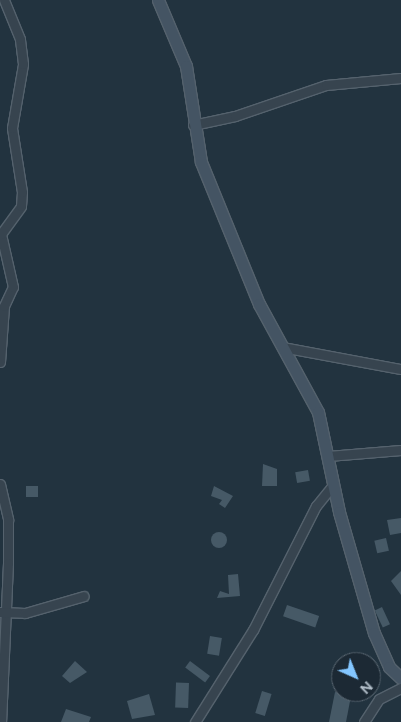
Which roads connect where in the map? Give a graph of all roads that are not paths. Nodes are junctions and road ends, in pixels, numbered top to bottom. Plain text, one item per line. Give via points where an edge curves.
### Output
1 (4, 0) edge
2 (158, 0) edge
3 (401, 78) edge
4 (193, 124) junction
5 (282, 347) junction
6 (0, 362) edge
7 (401, 369) edge
8 (401, 450) edge
9 (328, 456) junction
10 (0, 484) edge
11 (334, 484) junction
12 (84, 596) dead end
13 (3, 612) edge
14 (401, 678) edge
15 (401, 688) edge
16 (1, 722) edge
17 (195, 722) edge
18 (364, 722) edge

1 - 6 street via 20,39 23,64 12,128 22,192 21,206 1,234 13,287 4,306
2 - 4 main road via 186,66
3 - 4 street via 326,85 235,116
4 - 5 main road via 201,162 223,218
5 - 7 street
5 - 9 main road via 318,412
8 - 9 street
9 - 11 main road
10 - 13 street via 8,520
11 - 14 main road via 374,633 389,667
11 - 17 street via 312,513 253,630
12 - 13 street via 25,612
13 - 16 street
15 - 18 street via 379,699

